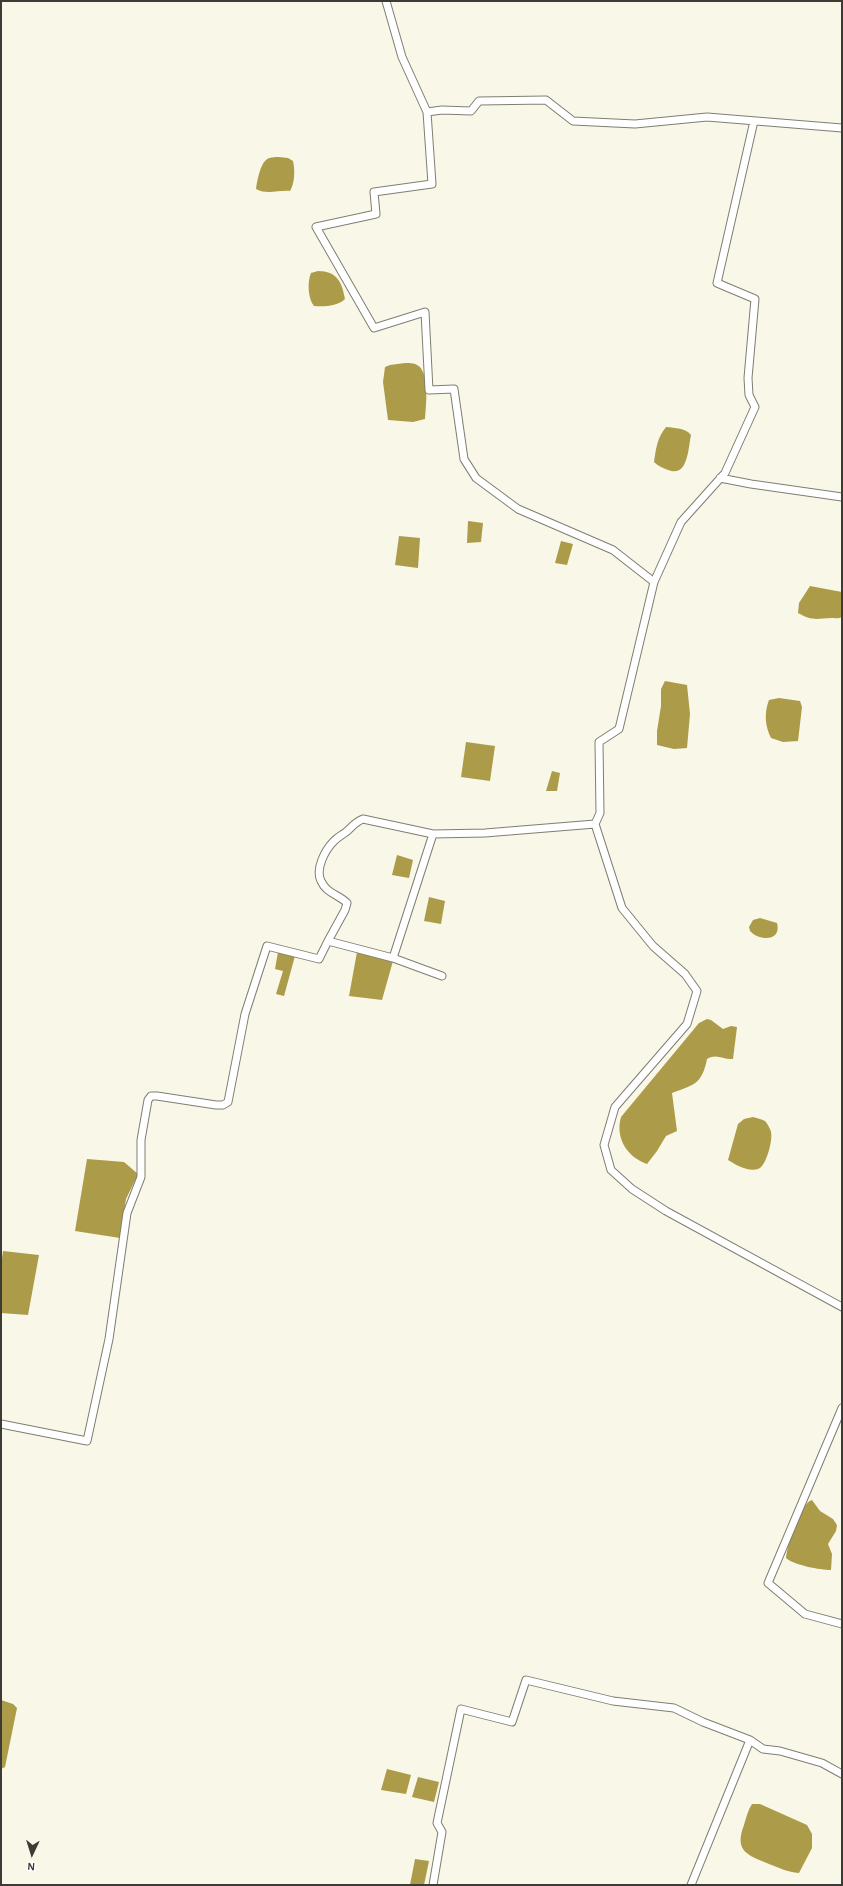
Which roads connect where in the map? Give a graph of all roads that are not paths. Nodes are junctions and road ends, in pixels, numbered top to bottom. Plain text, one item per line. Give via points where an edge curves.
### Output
1 (386, 1) edge
2 (427, 112) junction
3 (754, 121) junction
4 (842, 128) edge
5 (720, 478) junction
6 (842, 497) edge
7 (654, 582) junction
8 (595, 824) junction
9 (433, 834) junction
10 (328, 941) junction
11 (393, 958) junction
12 (442, 976) dead end
13 (842, 1306) edge
14 (842, 1408) edge
15 (1, 1424) edge
16 (842, 1624) edge
17 (750, 1740) junction
18 (842, 1774) edge
19 (433, 1885) edge
20 (691, 1885) edge

1 - 2 street via 402,57
2 - 3 street via 471,111 479,101 546,100 573,121 635,124 707,117
2 - 7 street via 432,184 374,192 376,214 316,227 374,328 425,312 429,390 454,389 464,459 476,478 518,509 613,550
3 - 4 street
3 - 5 street via 717,283 755,299 748,378 749,396 755,407 725,473
5 - 6 street
5 - 7 street via 681,522
7 - 8 street via 619,729 599,742 600,813
8 - 9 street via 485,833
8 - 13 street via 622,908 653,946 685,974 697,991 687,1024 615,1107 604,1145 611,1170 632,1189 666,1211
9 - 10 street via 364,819 356,822 333,842 324,855 319,870 321,881 331,894 347,903
9 - 11 street
10 - 11 street
10 - 15 street via 319,959 267,946 245,1014 228,1102 216,1105 157,1096 151,1096 148,1100 141,1140 141,1178 127,1213 109,1339 87,1441
11 - 12 street
14 - 16 street via 768,1583 805,1614
17 - 18 street via 764,1749 822,1763
17 - 19 street via 674,1708 613,1700 526,1680 512,1722 461,1709 437,1823 442,1832
17 - 20 street

